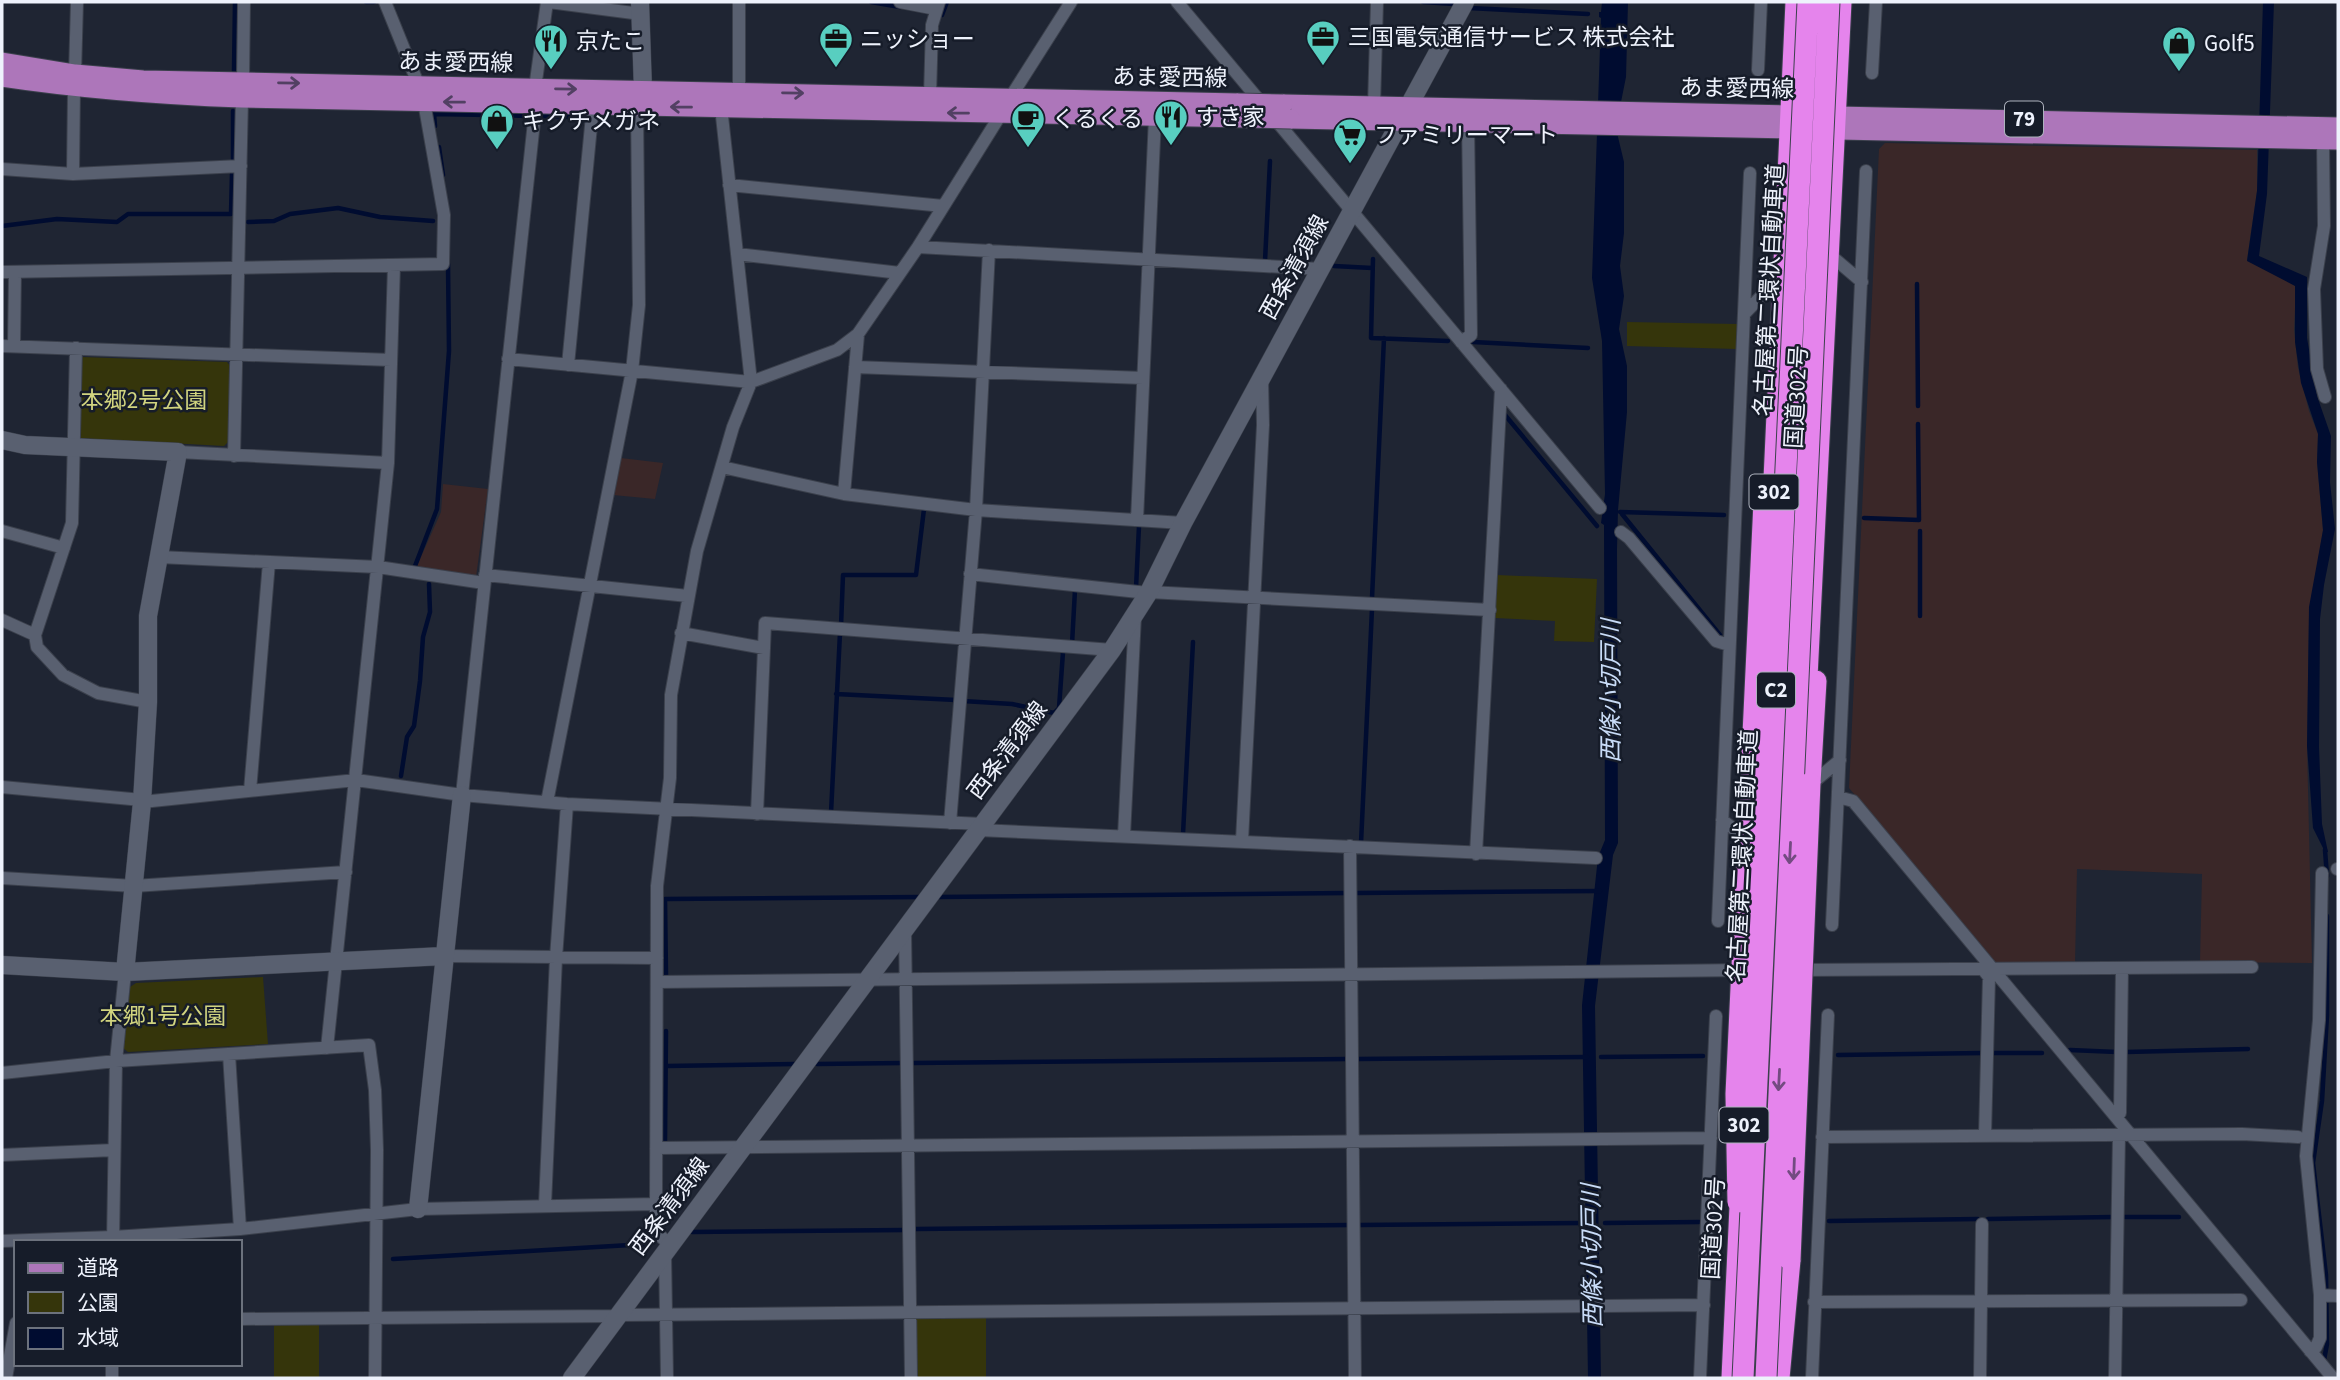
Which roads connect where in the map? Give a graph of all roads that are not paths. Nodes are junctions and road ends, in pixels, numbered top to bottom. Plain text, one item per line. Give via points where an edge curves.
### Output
1 (76, 2) edge
2 (244, 2) edge
3 (385, 2) edge
4 (548, 2) edge
5 (739, 2) edge
6 (900, 2) edge
7 (1071, 2) edge
8 (1177, 2) edge
9 (1377, 2) edge
10 (1465, 2) edge
11 (1761, 2) edge
12 (1829, 2) edge
13 (1841, 2) edge
14 (1876, 2) edge
15 (1797, 3) edge
16 (938, 5) edge
17 (641, 8) edge
18 (2, 62) edge
19 (1758, 70) dead end
20 (1872, 73) dead end
21 (2, 77) edge
22 (74, 81) junction
23 (242, 90) junction
24 (739, 92) junction
25 (421, 94) junction
26 (536, 96) junction
27 (930, 96) junction
28 (640, 98) junction
29 (593, 105) junction
30 (1006, 106) junction
31 (1374, 106) junction
32 (721, 107) junction
33 (1242, 110) junction
34 (1287, 111) junction
35 (1405, 113) junction
36 (1155, 117) junction
37 (1596, 117) junction
38 (1791, 121) junction
39 (1468, 122) junction
40 (1836, 122) junction
41 (2333, 136) edge
42 (241, 166) junction
43 (2, 169) edge
44 (1866, 171) dead end
45 (1750, 173) dead end
46 (73, 174) junction
47 (729, 185) junction
48 (943, 206) junction
49 (1351, 212) junction
50 (918, 247) junction
51 (989, 250) junction
52 (737, 254) junction
53 (1829, 254) junction
54 (1149, 260) junction
55 (394, 265) junction
56 (239, 267) junction
57 (1320, 269) junction
58 (8, 272) edge
59 (1785, 272) junction
60 (900, 273) junction
61 (1861, 282) junction
62 (1744, 314) junction
63 (858, 335) junction
64 (1461, 342) junction
65 (8, 346) edge
66 (76, 348) junction
67 (236, 355) junction
68 (1780, 356) junction
69 (1824, 357) junction
70 (508, 359) junction
71 (391, 360) junction
72 (568, 365) junction
73 (855, 367) junction
74 (632, 371) junction
75 (983, 372) junction
76 (1262, 377) junction
77 (1143, 378) junction
78 (751, 382) junction
79 (1501, 389) junction
80 (2325, 397) dead end
81 (2, 440) edge
82 (72, 447) junction
83 (178, 452) junction
84 (233, 456) junction
85 (388, 463) junction
86 (722, 467) junction
87 (844, 494) junction
88 (1600, 508) dead end
89 (976, 510) junction
90 (1137, 520) junction
91 (1183, 523) junction
92 (2, 531) edge
93 (1621, 532) dead end
94 (64, 548) junction
95 (159, 557) junction
96 (269, 562) junction
97 (378, 567) junction
98 (970, 574) junction
99 (485, 579) junction
100 (590, 585) junction
101 (1148, 593) junction
102 (688, 596) junction
103 (1255, 597) junction
104 (1490, 610) junction
105 (1135, 613) junction
106 (2, 620) edge
107 (681, 633) junction
108 (35, 635) junction
109 (965, 640) junction
110 (1728, 645) junction
111 (764, 648) junction
112 (1112, 650) junction
113 (148, 702) junction
114 (1839, 760) junction
115 (356, 780) junction
116 (2, 787) edge
117 (250, 791) junction
118 (462, 795) junction
119 (1838, 797) junction
120 (142, 801) junction
121 (547, 802) junction
122 (567, 804) junction
123 (667, 810) junction
124 (757, 814) junction
125 (1722, 820) junction
126 (1768, 821) junction
127 (950, 823) junction
128 (980, 827) junction
129 (1124, 836) junction
130 (1242, 841) junction
131 (1350, 846) junction
132 (1759, 847) junction
133 (1476, 853) junction
134 (1596, 858) dead end
135 (1758, 871) junction
136 (346, 872) junction
137 (2322, 873) dead end
138 (2, 878) edge
139 (134, 886) junction
140 (1718, 921) dead end
141 (1832, 925) dead end
142 (905, 928) junction
143 (444, 957) junction
144 (556, 958) junction
145 (657, 958) junction
146 (336, 962) junction
147 (2, 965) edge
148 (2252, 967) dead end
149 (2122, 968) junction
150 (1988, 969) junction
151 (1753, 970) junction
152 (125, 972) junction
153 (1351, 976) junction
154 (867, 979) junction
155 (906, 979) junction
156 (657, 982) junction
157 (1828, 1014) dead end
158 (1716, 1016) dead end
159 (327, 1048) junction
160 (229, 1054) junction
161 (116, 1060) junction
162 (2, 1073) edge
163 (1712, 1112) junction
164 (2116, 1116) junction
165 (1744, 1134) junction
166 (2125, 1135) junction
167 (1985, 1136) junction
168 (2298, 1137) dead end
169 (1712, 1138) junction
170 (1822, 1138) junction
171 (1353, 1142) junction
172 (908, 1146) junction
173 (742, 1147) junction
174 (656, 1148) junction
175 (114, 1150) junction
176 (2, 1155) edge
177 (656, 1204) junction
178 (545, 1205) junction
179 (418, 1209) junction
180 (375, 1214) junction
181 (1983, 1224) dead end
182 (240, 1229) junction
183 (113, 1239) edge
184 (58, 1240) edge
185 (667, 1248) junction
186 (2328, 1295) edge
187 (2241, 1300) dead end
188 (1982, 1301) junction
189 (2116, 1301) junction
190 (1814, 1302) junction
191 (1704, 1306) junction
192 (1354, 1308) junction
193 (910, 1312) junction
194 (666, 1314) junction
195 (618, 1315) junction
196 (375, 1317) junction
197 (242, 1319) edge
198 (14, 1333) edge
199 (2314, 1356) junction
200 (2331, 1376) edge
201 (6, 1378) edge
202 (375, 1378) edge
203 (572, 1378) edge
204 (667, 1378) edge
205 (911, 1378) edge
206 (1355, 1378) edge
207 (1700, 1378) edge
208 (1732, 1378) edge
209 (1742, 1378) edge
210 (1766, 1378) edge
211 (1779, 1378) edge
212 (1812, 1378) edge
213 (1980, 1378) edge
214 (2115, 1378) edge

1 - 22 street
2 - 23 street
3 - 25 street
4 - 17 street
4 - 26 street
5 - 24 street
6 - 16 street
7 - 30 street
8 - 49 street
9 - 31 street
10 - 35 street, 西条清須線
11 - 19 street
12 -> 210 highway, 名古屋第二環状自動車道 / C2, bridge
13 - 40 highway, 国道302号 / 302
14 - 20 street
15 - 38 highway, 国道302号 / 302
15 - 209 highway, 名古屋第二環状自動車道 / C2, bridge
16 - 27 street via 932,25
17 - 28 street
18 - 22 main road, あま愛西線 / 79
21 - 22 main road, あま愛西線 / 79
22 - 23 main road, あま愛西線 / 79 via 139,94
22 - 46 street
23 - 25 main road, あま愛西線 / 79
23 - 42 street
24 -> 27 main road, あま愛西線 / 79
24 - 28 main road, あま愛西線 / 79
25 - 26 main road, あま愛西線 / 79
25 - 55 street via 444,215 443,264
26 -> 28 main road, あま愛西線 / 79
26 - 29 main road, あま愛西線 / 79
26 - 70 street
27 - 30 main road, あま愛西線 / 79
28 - 29 main road, あま愛西線 / 79
32 -> 28 main road, あま愛西線 / 79
28 - 74 street via 639,304
29 - 72 street
30 -> 32 main road, あま愛西線 / 79
30 - 33 main road, あま愛西線 / 79
30 - 36 main road, あま愛西線 / 79
30 - 48 street
31 - 34 main road, あま愛西線 / 79
31 - 35 main road, あま愛西線 / 79
32 - 47 street
33 - 34 main road, あま愛西線 / 79, bridge
33 - 36 main road, あま愛西線 / 79
34 - 35 main road, あま愛西線 / 79
35 - 37 main road, あま愛西線 / 79
35 - 39 main road, あま愛西線 / 79
35 - 49 street, 西条清須線
36 - 54 street
37 - 38 main road, あま愛西線 / 79
37 - 39 main road, あま愛西線 / 79
38 - 40 main road, あま愛西線 / 79
38 - 59 highway, 国道302号 / 302
39 - 64 street via 1471,335
40 - 41 main road, あま愛西線 / 79
40 - 53 highway, 国道302号 / 302
41 - 80 street via 2314,281 2317,369
42 - 46 street
42 - 56 street
43 - 46 street
44 - 61 street
45 - 62 street
47 - 48 street
47 - 52 street
48 - 50 street
49 - 57 street, 西条清須線
49 - 64 street
50 - 51 street
50 - 60 street
51 - 54 street
51 - 75 street
52 - 60 street
52 - 78 street
53 - 61 street
53 - 69 highway, 国道302号 / 302
54 - 57 street
54 - 77 street
55 - 56 street
55 - 71 street
56 - 58 street
56 - 67 street
57 - 76 street, 西条清須線
58 - 65 street
59 - 62 street
59 - 68 highway, 国道302号 / 302
60 - 63 street
61 - 114 street
62 - 110 street
63 - 73 street
63 - 78 street via 837,350
64 - 79 street
65 - 66 street
66 - 67 street
66 - 82 street
67 - 71 street
67 - 84 street
68 - 132 highway, 国道302号 / 302
68 - 209 highway, bridge via 1764,502 1736,1094
69 - 126 highway, 国道302号 / 302 via 1808,682 1798,732
69 -> 211 highway, bridge via 1825,513 1790,1260
70 - 72 street
70 - 99 street
71 - 85 street
72 - 74 street
73 - 75 street
73 - 87 street
74 - 78 street
74 - 100 street
75 - 77 street
75 - 89 street
76 - 91 street, 西条清須線
76 - 103 street
77 - 90 street
78 - 86 street
79 - 88 street
79 - 104 street
81 - 82 street
82 - 83 street
82 - 94 street via 72,523
83 - 84 street
83 - 95 street
84 - 85 street
85 - 97 street
86 - 87 street
86 - 102 street via 696,551
87 - 89 street
89 - 90 street
89 - 98 street
90 - 91 street
91 - 101 street, 西条清須線
92 - 94 street
93 - 110 street via 1716,641
94 - 108 street
95 - 96 street
95 - 113 street via 148,616
96 - 97 street
96 - 117 street
97 - 99 street
97 - 115 street
98 - 101 street
98 - 109 street
99 - 100 street
99 - 118 street
100 - 102 street
100 - 121 street
101 - 103 street
101 - 105 street, 西条清須線
102 - 107 street
103 - 104 street
103 - 130 street
104 - 133 street
105 - 112 street, 西条清須線
105 - 129 street
106 - 108 street
107 - 111 street
107 - 123 street via 671,695
108 - 113 street via 37,647 63,675 98,693
109 - 111 street via 765,623
109 - 112 street
109 - 127 street
110 - 125 street
111 - 124 street
112 - 128 street, 西条清須線
113 - 120 street
114 - 119 street
114 - 126 street
115 - 117 street
115 - 118 street
115 - 136 street
116 - 120 street
117 - 120 street
118 - 121 street
118 - 143 street
119 - 141 street
119 - 150 street via 1853,801
120 - 139 street
121 - 122 street
122 - 123 street
122 - 144 street
123 - 124 street
123 - 145 street via 657,886
124 - 127 street
125 - 132 street
125 - 140 street
126 - 135 highway, 国道302号 / 302
127 - 128 street
128 - 129 street
128 - 142 street, 西条清須線
129 - 130 street
130 - 131 street
131 - 133 street
131 - 153 street
132 - 135 highway, 国道302号 / 302
133 - 134 street
135 - 151 highway, 国道302号 / 302
136 - 139 street
136 - 146 street
137 - 186 street via 2319,1020 2305,1156
138 - 139 street
139 - 152 street
142 - 154 street, 西条清須線
142 - 155 street
143 - 144 street
143 - 146 street
143 - 179 street
144 - 145 street
144 - 178 street
145 - 156 street
146 - 152 street
146 - 159 street
147 - 152 street
148 - 149 street
149 - 150 street
149 - 164 street via 2120,1113
150 - 151 street
150 - 164 street
150 - 167 street
151 - 153 street
151 - 165 highway, 国道302号 / 302
152 - 161 street
153 - 155 street
153 - 171 street
154 - 155 street
154 - 156 street
154 - 173 street, 西条清須線
155 - 172 street
156 - 174 street
157 - 170 street
158 - 163 street
159 - 160 street
159 - 180 street via 369,1045 377,1138
160 - 161 street
160 - 182 street
161 - 162 street
161 - 175 street
163 - 165 street
163 - 169 street
164 - 166 street
165 - 208 highway, 国道302号 / 302
166 - 167 street
166 - 168 street
166 - 189 street
166 - 199 street
167 - 170 street
169 - 171 street
169 - 191 street
170 - 190 street
171 - 172 street
171 - 192 street
172 - 173 street
172 - 193 street
173 - 174 street
173 - 185 street, 西条清須線
174 - 177 street
175 - 176 street
175 - 183 street
177 - 178 street
177 - 185 street via 656,1232
178 - 179 street
179 - 180 street
180 - 182 street
180 - 196 street
181 - 188 street
182 - 183 street
183 - 184 street
185 - 194 street
185 - 195 street, 西条清須線
186 - 199 street
187 - 189 street
188 - 189 street
188 - 190 street
188 - 213 street
189 - 214 street
190 - 212 street
191 - 192 street
191 - 207 street
192 - 193 street
192 - 206 street
193 - 194 street
193 - 205 street
194 - 195 street
194 - 204 street
195 - 196 street
195 - 203 street, 西条清須線
196 - 197 street
196 - 202 street
198 - 201 street
199 - 200 street

